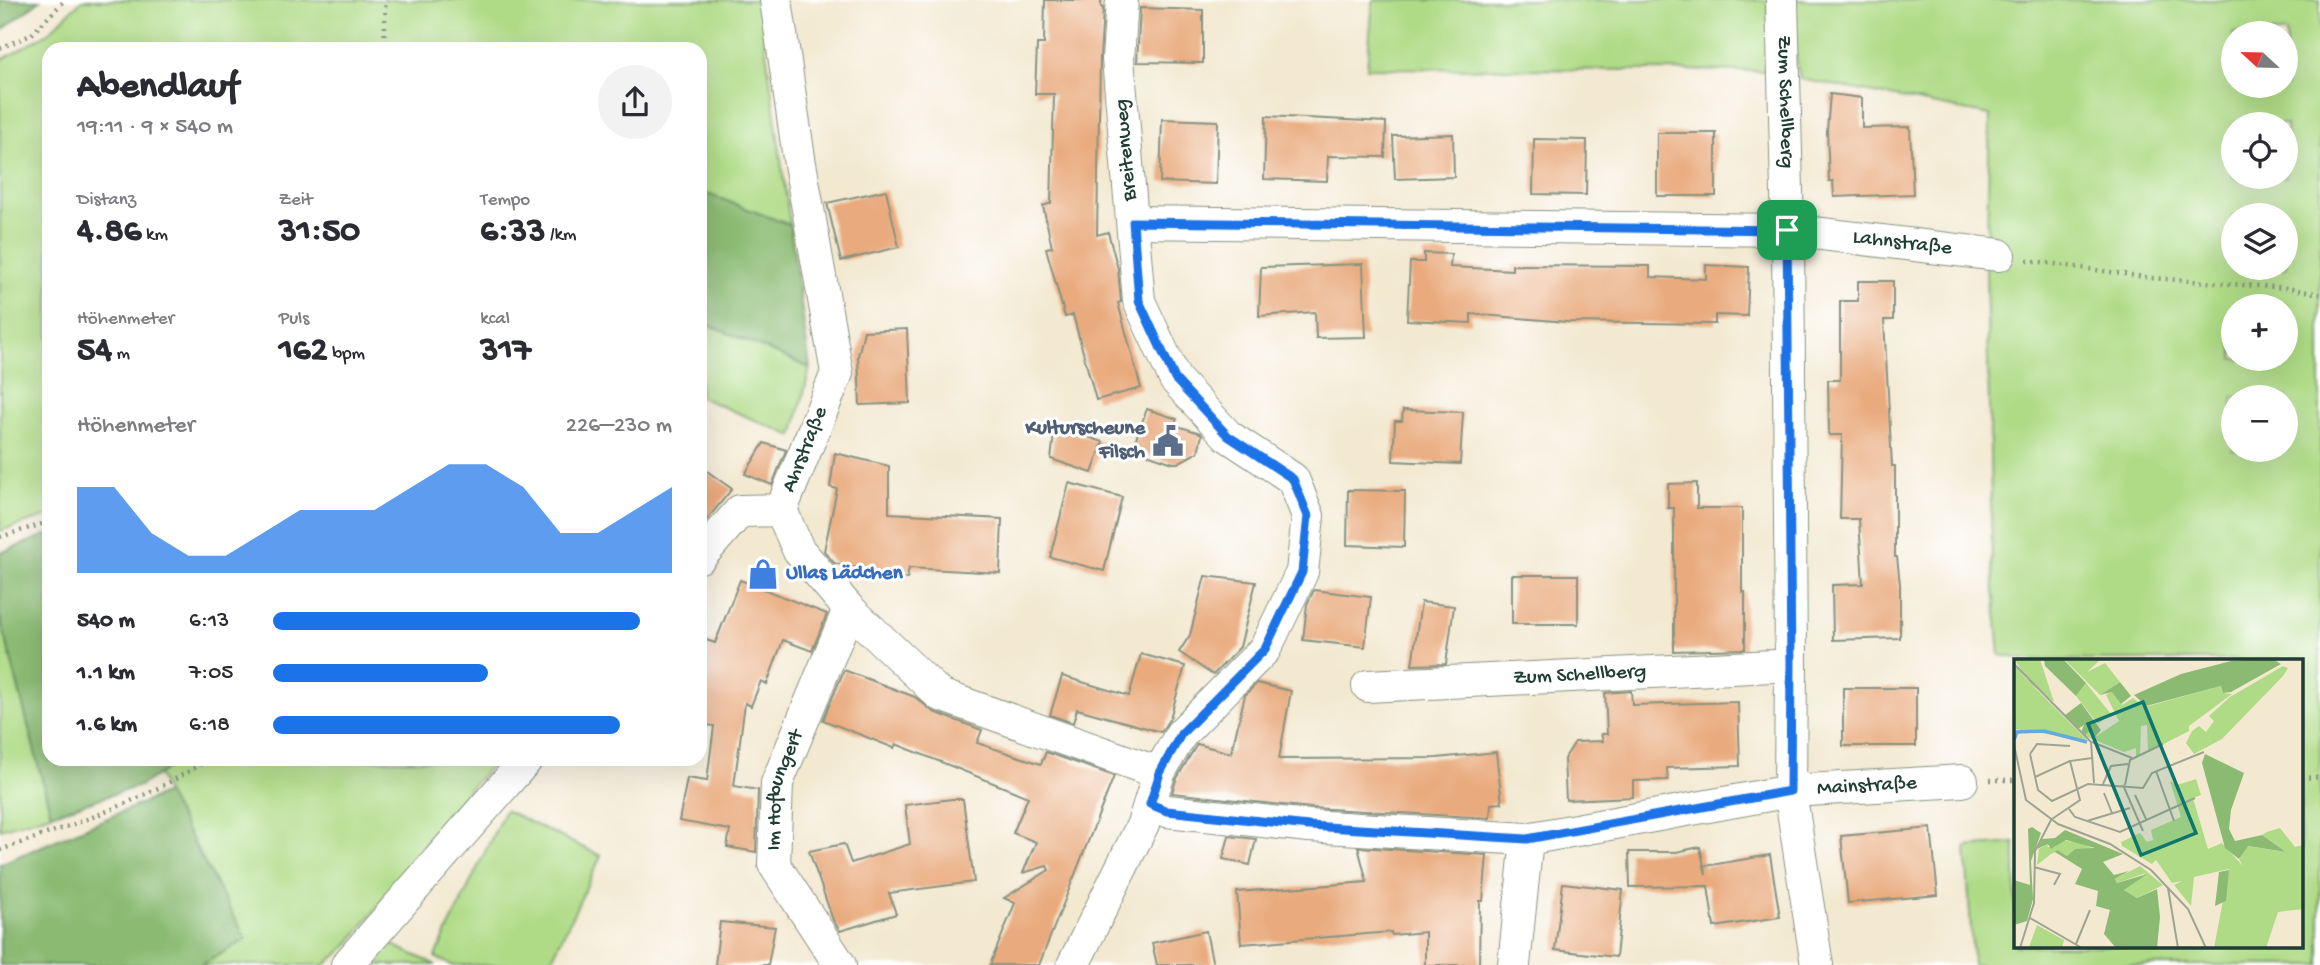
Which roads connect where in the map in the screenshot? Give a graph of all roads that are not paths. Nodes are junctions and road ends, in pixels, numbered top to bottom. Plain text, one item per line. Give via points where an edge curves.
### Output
1 (776, 0) edge
2 (1122, 0) edge
3 (1782, 0) edge
4 (1133, 222) junction
5 (1787, 230) junction
6 (1999, 255) road end
7 (781, 510) junction
8 (707, 549) edge
9 (849, 609) junction
10 (1791, 665) junction
11 (1368, 686) dead end
12 (521, 766) edge
13 (1160, 773) junction
14 (1962, 780) dead end
15 (1790, 791) junction
16 (1150, 804) junction
17 (1527, 839) junction
18 (347, 965) edge
19 (840, 965) edge
20 (1073, 965) edge
21 (1514, 965) edge
22 (1817, 965) edge

1 - 7 street, Ahrstraße via 837,373
2 - 4 street, Breitenweg via 1118,59
3 - 5 street, Zum Schellberg
4 - 5 street, Lahnstraße
4 - 13 street, Breitenweg via 1139,301 1175,379 1228,436 1293,479 1308,516 1302,572 1265,649 1181,734
5 - 6 street, Lahnstraße
5 - 10 street, Zum Schellberg
7 - 8 street via 740,511
7 - 9 street, Ahrstraße via 798,549
9 - 13 street, Ahrstraße via 940,695
9 - 19 street, Im Hofbungert via 777,783 774,864
10 - 11 street, Zum Schellberg
10 - 15 street, Zum Schellberg
12 - 18 street
13 - 16 street, Breitenweg
14 - 15 street, Mainstraße
15 - 17 street, Mainstraße
15 - 22 street, Zum Schellberg
16 - 17 street, Mainstraße via 1167,811 1309,826
16 - 20 street, Breitenweg
17 - 21 street

